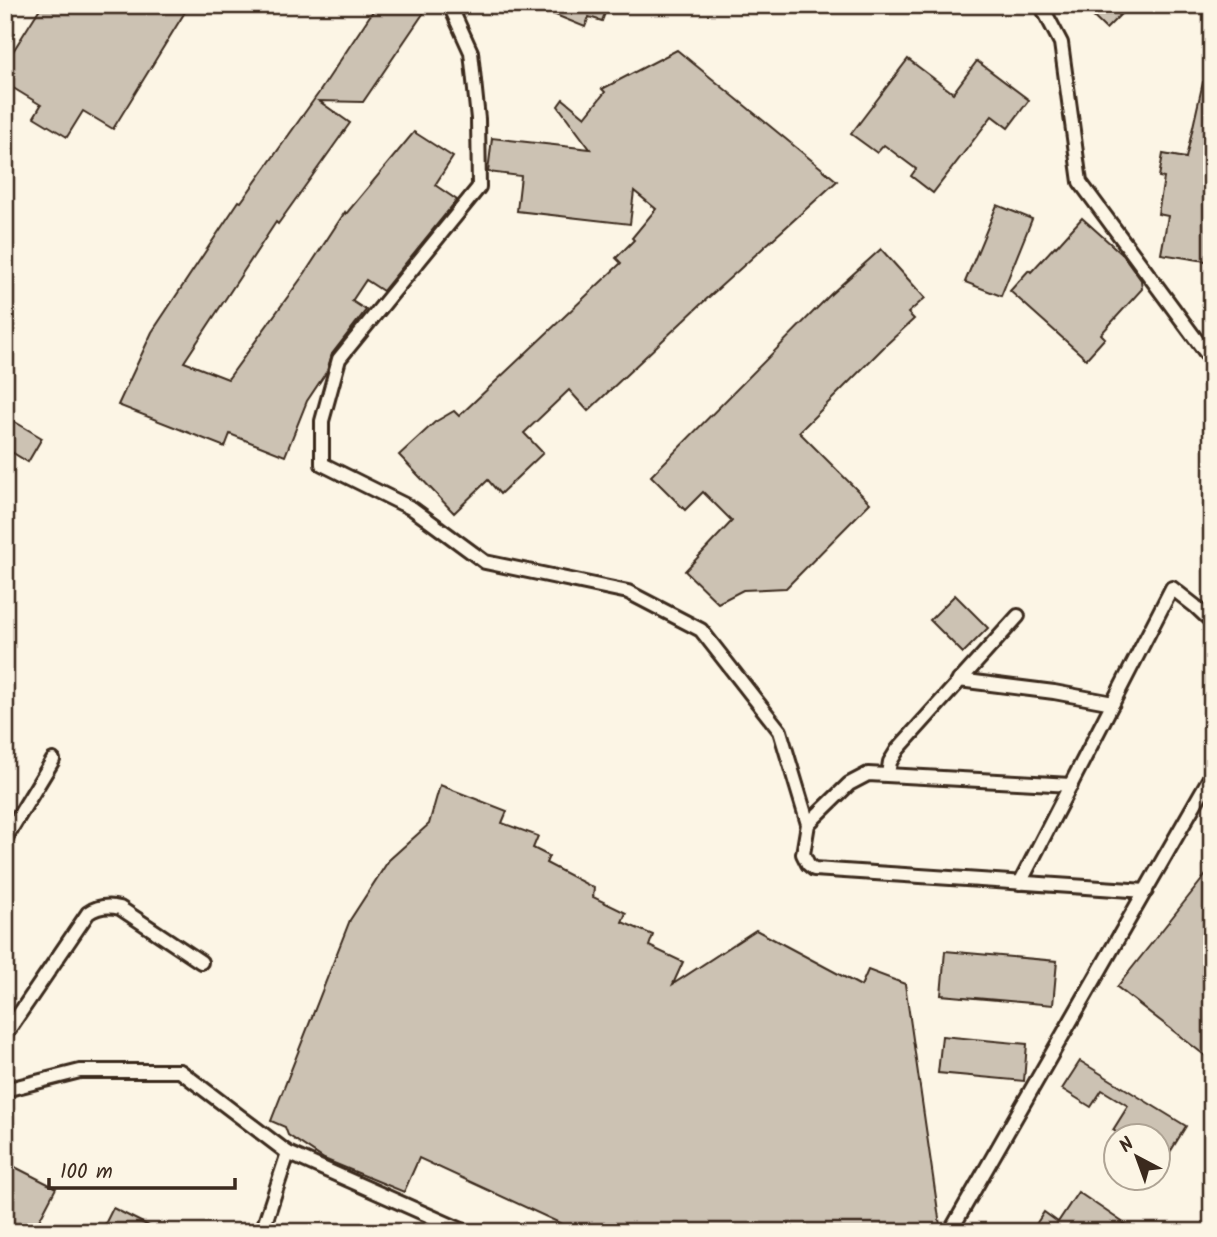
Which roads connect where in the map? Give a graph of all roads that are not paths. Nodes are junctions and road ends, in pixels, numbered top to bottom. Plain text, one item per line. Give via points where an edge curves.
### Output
1 (452, 5) edge
2 (1041, 5) edge
3 (1212, 361) edge
4 (1018, 616) dead end
5 (1212, 622) edge
6 (959, 680) junction
7 (1113, 704) junction
8 (53, 760) dead end
9 (888, 774) junction
10 (1212, 774) edge
11 (1071, 785) junction
12 (808, 824) junction
13 (5, 839) edge
14 (1020, 883) junction
15 (1146, 891) junction
16 (201, 961) dead end
17 (5, 1035) edge
18 (5, 1090) edge
19 (288, 1153) junction
20 (446, 1228) edge
21 (262, 1232) edge
22 (466, 1232) edge
23 (950, 1232) edge

1 - 12 street via 471,52 479,187 339,359 322,421 322,464 414,509 485,562 628,592 701,630 780,731
2 - 3 street via 1061,43 1080,182
4 - 6 street
5 - 7 street via 1172,588
6 - 7 street
6 - 9 street via 898,749
7 - 11 street
8 - 13 street
9 - 11 street
9 - 12 street via 855,779
10 - 15 street
11 - 14 street
12 - 14 street via 803,854 814,869
14 - 15 street
15 - 23 street
16 - 17 street via 120,908 98,908 88,913
18 - 19 street via 80,1071 180,1071
19 - 20 street
19 - 21 street
20 - 22 street

